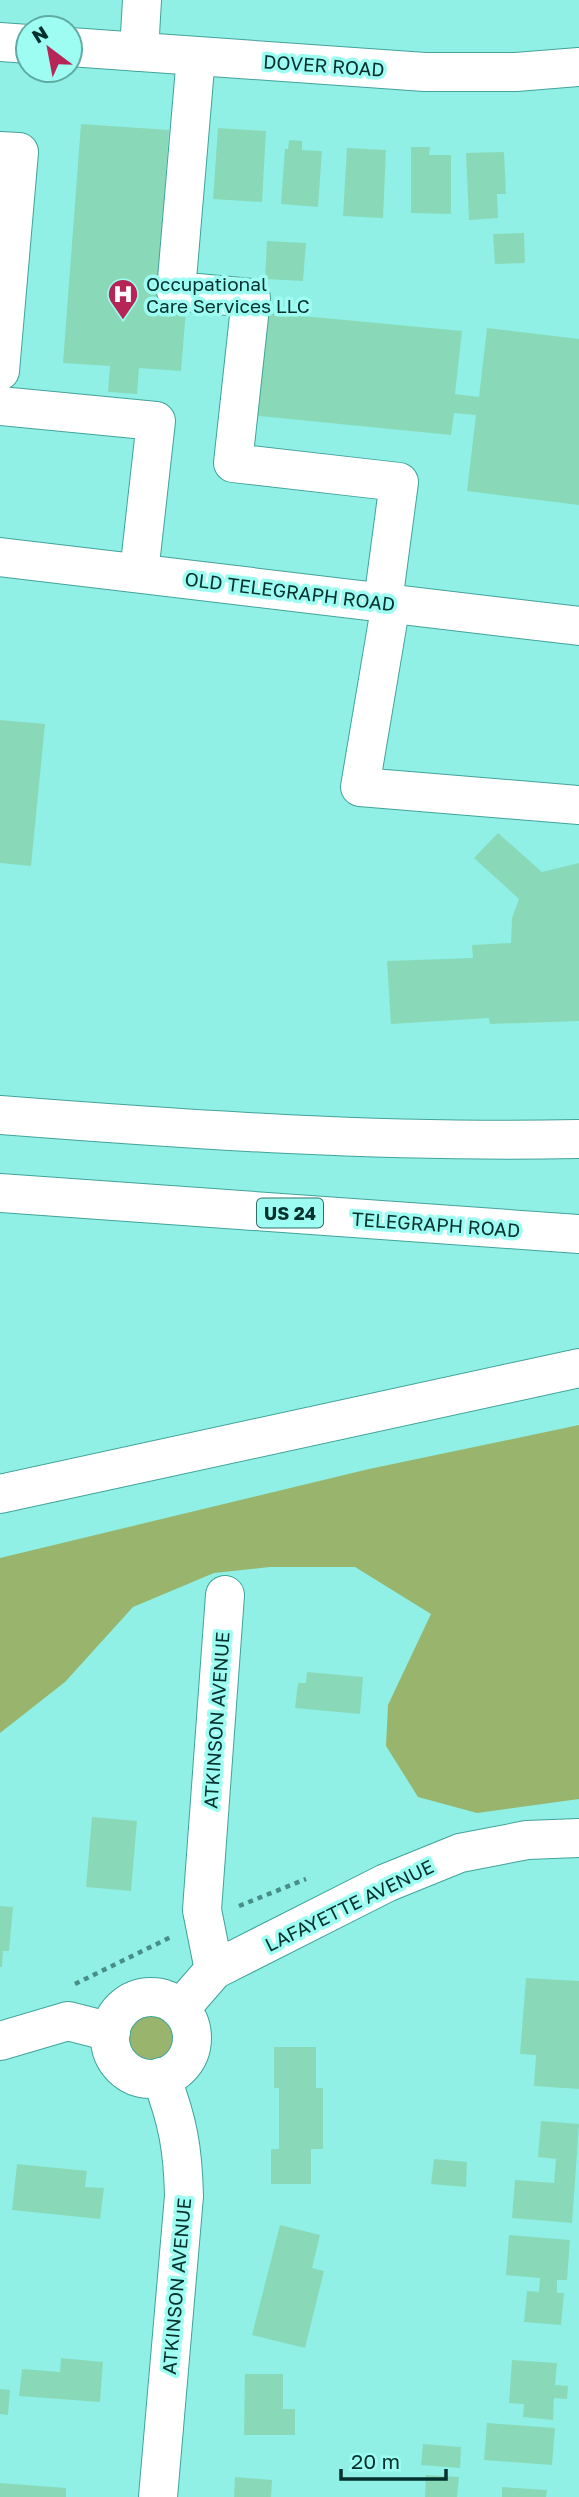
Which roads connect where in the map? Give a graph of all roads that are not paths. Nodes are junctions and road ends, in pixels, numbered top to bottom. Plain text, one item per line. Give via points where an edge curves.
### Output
1 (142, 0) edge
2 (84, 48) edge
3 (139, 52) junction
4 (196, 56) junction
5 (579, 67) edge
6 (0, 150) edge
7 (0, 371) edge
8 (0, 406) edge
9 (0, 557) edge
10 (139, 573) junction
11 (387, 602) junction
12 (579, 626) edge
13 (579, 806) edge
14 (0, 1115) edge
15 (579, 1139) edge
16 (0, 1193) edge
17 (579, 1234) edge
18 (579, 1368) edge
19 (0, 1494) edge
20 (225, 1595) dead end
21 (579, 1838) edge
22 (214, 1970) junction
23 (180, 2009) junction
24 (111, 2032) junction
25 (0, 2041) edge
26 (161, 2077) junction
27 (159, 2497) edge

1 - 3 main road
2 - 3 main road, DOVER ROAD
3 - 4 main road, DOVER ROAD
4 - 5 main road, DOVER ROAD via 470,73
4 - 11 main road via 176,291 251,298 233,463 399,482
6 - 7 main road via 19,152
8 - 10 main road via 156,421
9 - 10 main road, OLD TELEGRAPH ROAD
10 - 11 main road, OLD TELEGRAPH ROAD
11 - 12 main road, OLD TELEGRAPH ROAD
11 - 13 main road via 360,787
14 - 15 main road via 393,1138
16 - 17 main road, TELEGRAPH ROAD / US 24
18 - 19 main road
20 - 22 main road, ATKINSON AVENUE via 202,1910
21 - 22 main road, LAFAYETTE AVENUE via 527,1840 460,1853 386,1883
22 - 23 main road, LAFAYETTE AVENUE
23 - 24 main road via 167,2000 139,1998 120,2011
23 - 26 main road via 190,2024 192,2040 187,2057 176,2070
24 - 25 main road via 68,2021
24 - 26 main road via 111,2048 130,2073
26 - 27 main road, ATKINSON AVENUE via 176,2116 184,2196

